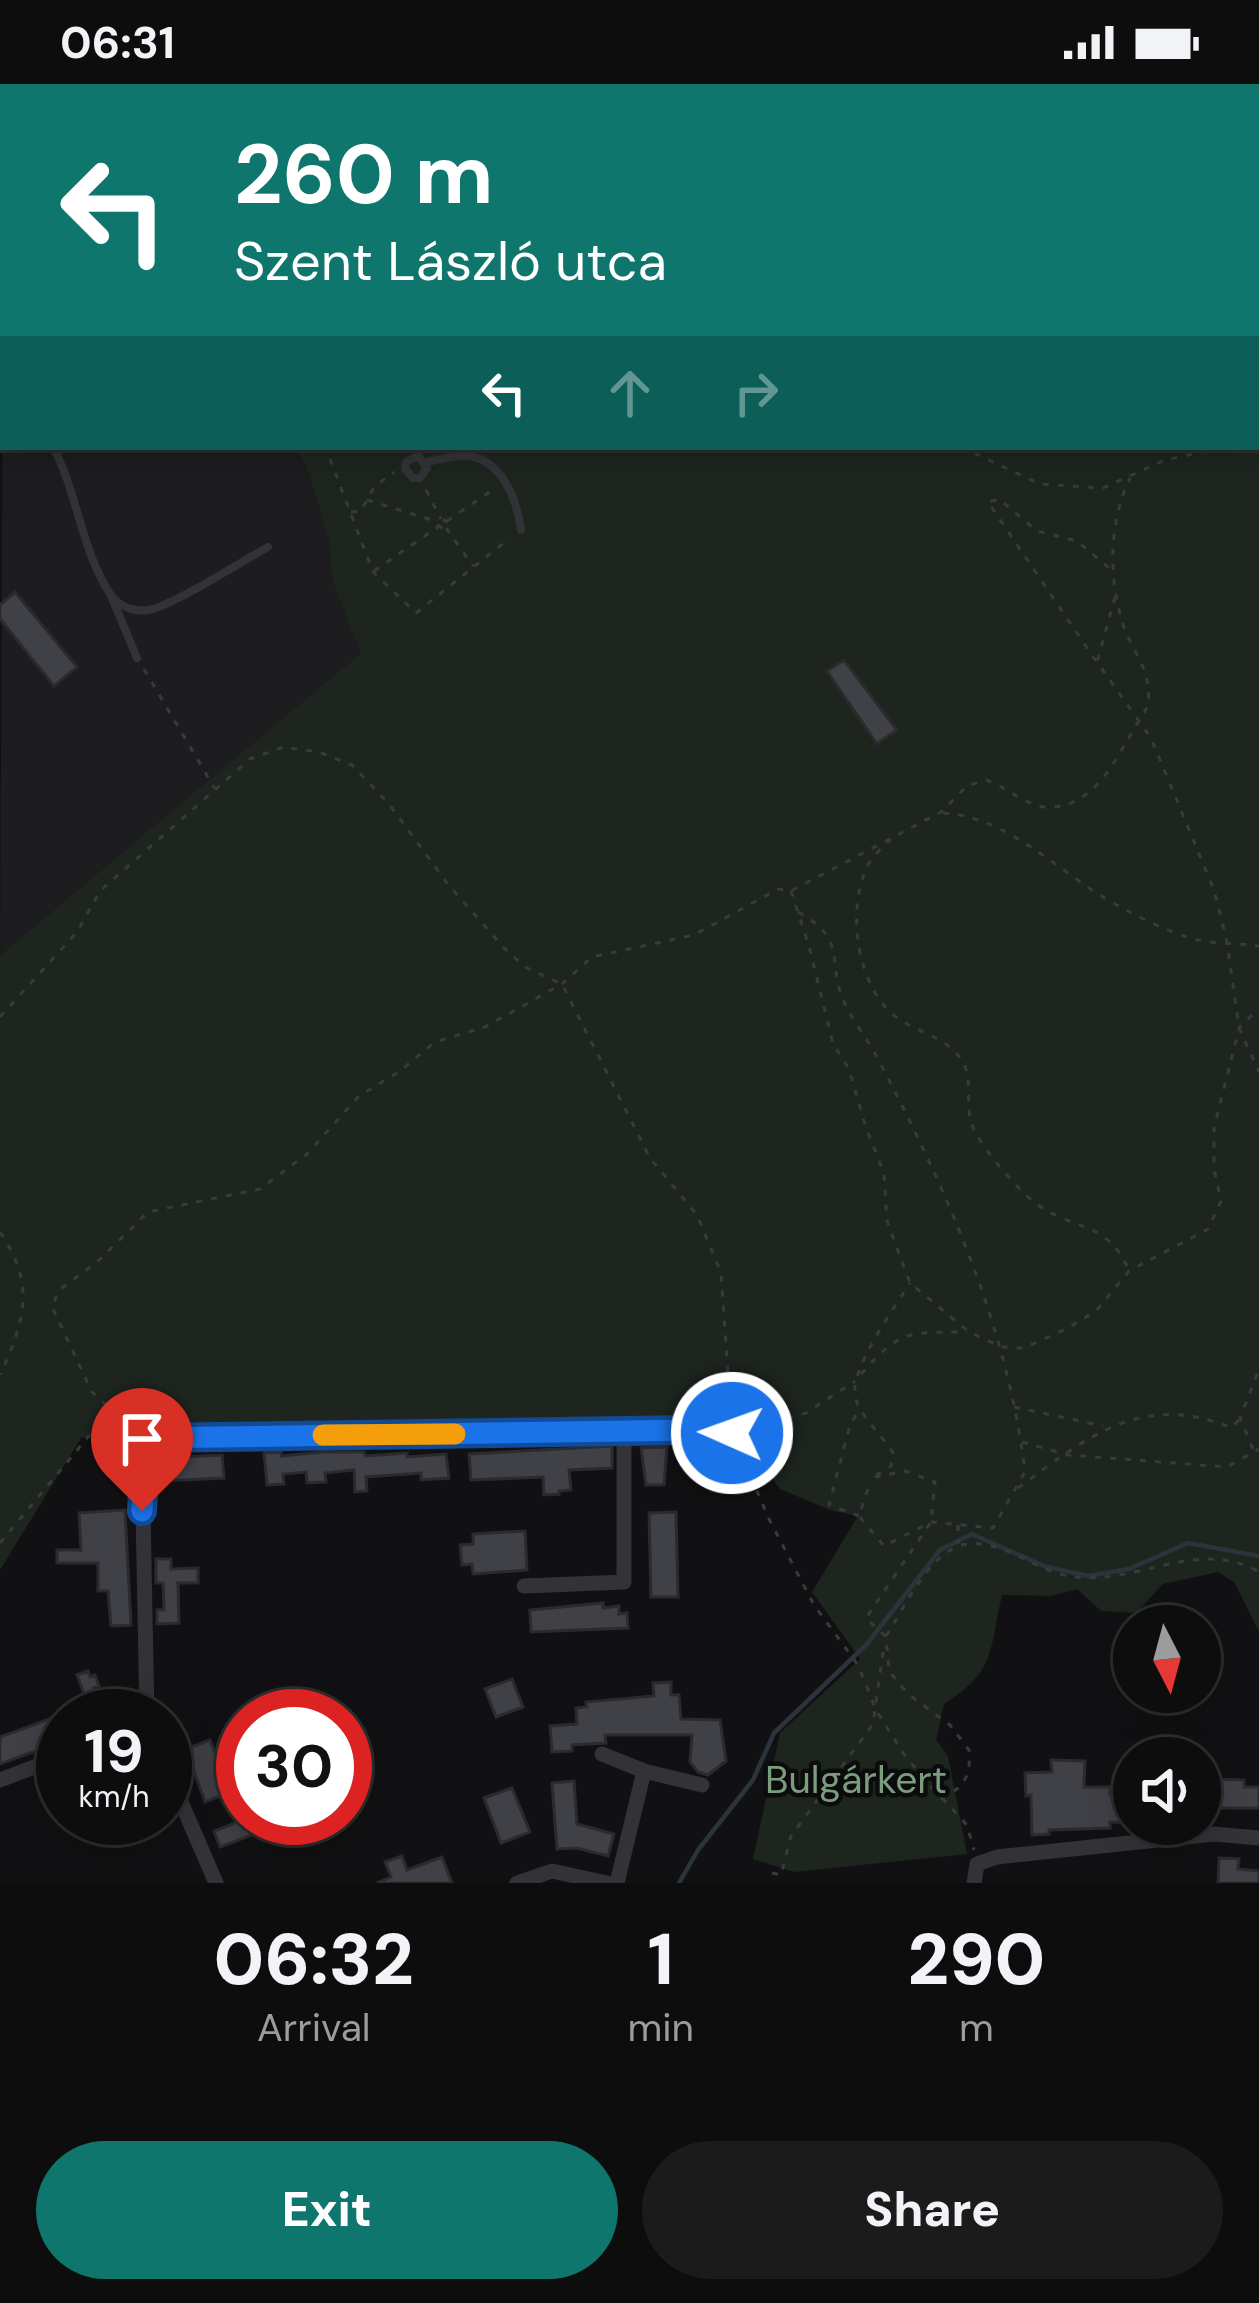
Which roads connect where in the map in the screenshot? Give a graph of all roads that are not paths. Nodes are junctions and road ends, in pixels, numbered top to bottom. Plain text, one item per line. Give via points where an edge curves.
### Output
1 (54, 450) edge
2 (421, 455) edge
3 (521, 530) road end
4 (268, 547) dead end
5 (111, 596) junction
6 (137, 658) road end
7 (624, 1432) junction
8 (732, 1433) road end
9 (524, 1586) dead end
10 (146, 1689) edge
11 (602, 1754) dead end
12 (36, 1766) edge
13 (644, 1771) junction
14 (0, 1780) edge
15 (702, 1785) dead end
16 (192, 1827) edge
17 (1259, 1838) edge
18 (216, 1883) edge
19 (518, 1883) edge
20 (608, 1883) edge
21 (617, 1883) edge
22 (974, 1883) edge

1 - 5 lane
2 - 2 lane via 428,468 420,478 408,475 411,457
2 - 3 lane via 469,456 496,471 516,501
4 - 5 lane via 153,608 122,606
5 - 6 lane
7 - 8 street
7 - 9 street via 624,1582
7 - 10 street via 146,1438
11 - 13 street
12 - 14 street
13 - 15 street
13 - 21 street
16 - 18 street
17 - 22 street via 1214,1834 997,1857 977,1864
19 - 20 street via 552,1871

